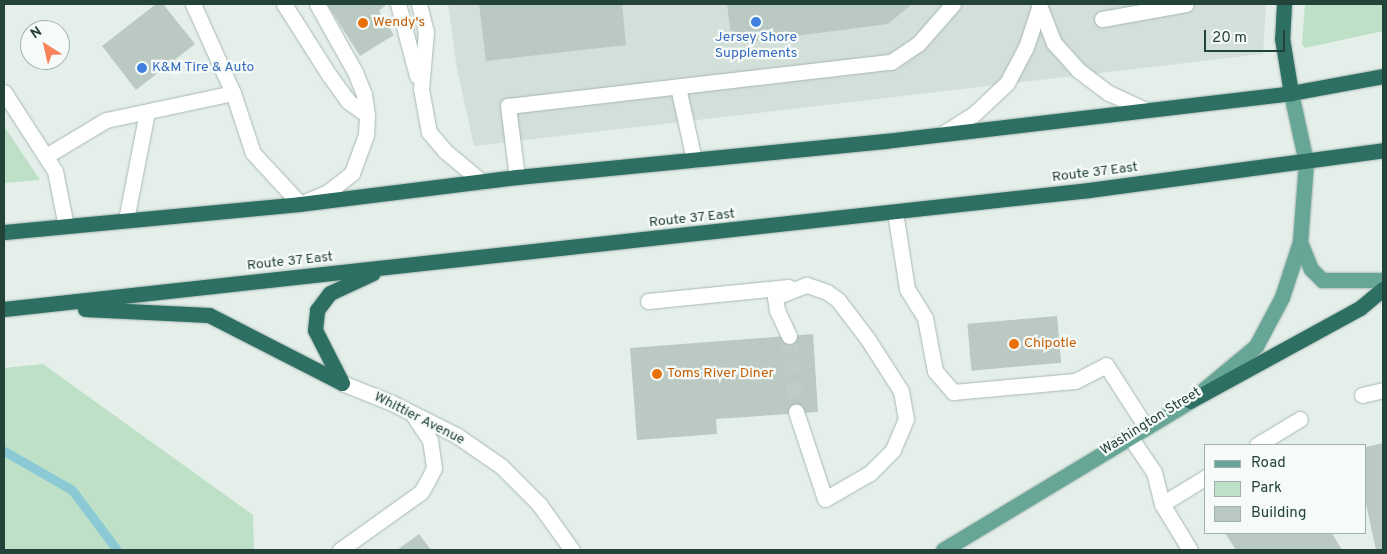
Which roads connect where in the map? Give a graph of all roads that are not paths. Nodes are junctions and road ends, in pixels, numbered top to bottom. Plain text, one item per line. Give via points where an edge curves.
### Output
1 (193, 4) edge
2 (284, 4) edge
3 (317, 4) edge
4 (398, 4) edge
5 (419, 4) edge
6 (953, 4) edge
7 (1186, 4) edge
8 (1284, 4) edge
9 (1039, 6) edge
10 (1102, 20) dead end
11 (1383, 76) edge
12 (678, 87) junction
13 (421, 89) junction
14 (4, 92) edge
15 (1291, 93) junction
16 (233, 94) junction
17 (1144, 109) junction
18 (146, 112) junction
19 (367, 115) junction
20 (942, 134) junction
21 (1383, 150) edge
22 (46, 156) junction
23 (694, 160) junction
24 (1306, 162) junction
25 (517, 177) junction
26 (482, 182) junction
27 (300, 204) junction
28 (895, 212) junction
29 (126, 220) junction
30 (66, 226) junction
31 (4, 232) edge
32 (1300, 242) junction
33 (385, 268) junction
34 (1383, 280) edge
35 (807, 285) junction
36 (1383, 289) edge
37 (648, 301) dead end
38 (26, 308) junction
39 (4, 309) edge
40 (789, 336) tunnel mouth
41 (342, 383) junction
42 (1383, 390) edge
43 (1362, 395) dead end
44 (1190, 400) junction
45 (796, 412) tunnel mouth
46 (413, 414) junction
47 (1300, 419) dead end
48 (1146, 427) junction
49 (1130, 437) junction
50 (1259, 444) edge
51 (1204, 478) edge
52 (1162, 504) junction
53 (340, 550) edge
54 (572, 550) edge
55 (945, 550) edge
56 (1190, 550) edge

1 - 16 street
2 - 19 street via 348,101
3 - 19 street via 355,72 364,94
4 - 13 street
5 - 13 street via 426,32
6 - 12 street via 918,44 891,62
7 - 10 street
8 - 15 highway via 1282,38
9 - 17 street via 1054,43 1078,70 1109,93
9 - 20 street via 1026,47 1007,83 974,115
11 - 15 highway
12 - 23 street
12 - 25 street via 508,106
13 - 26 street via 430,132 445,151
14 - 22 street
15 - 17 highway
15 - 24 main road, Washington Street
16 - 18 street
16 - 27 street via 253,153
17 - 20 highway
18 - 22 street via 106,120
18 - 29 street
19 - 27 street via 366,136 352,173 328,192
20 - 23 highway
21 - 24 highway, Route 37 East
22 - 30 street via 55,171
23 - 25 highway
24 - 28 highway, Route 37 East
24 - 32 main road, Washington Street
25 - 26 highway
26 - 27 highway
27 - 29 highway
28 - 33 highway, Route 37 East
28 - 48 street via 907,289 925,318 935,371 954,392 1075,381 1106,365
29 - 30 highway
30 - 31 highway
32 - 34 main road via 1311,269 1322,280
32 - 44 main road, Washington Street via 1282,298 1256,346
33 - 38 highway, Route 37 East
33 - 41 highway via 330,293 317,310 315,330
35 - 37 street
35 - 40 street via 776,297 776,310
35 - 45 street via 818,286 838,300 862,331 901,391 906,419 893,450 870,473 825,498
36 - 44 highway via 1360,308
38 - 39 highway, Route 37 East
38 - 41 highway via 209,315
41 - 46 street, Whittier Avenue
42 - 43 street
44 - 48 main road, Washington Street
46 - 53 street via 430,440 434,468 428,480 421,492
46 - 54 street, Whittier Avenue via 456,436 501,466 539,504
47 - 50 street
48 - 49 main road, Washington Street
49 - 52 street via 1154,472
49 - 55 main road, Washington Street
51 - 52 street
52 - 56 street

